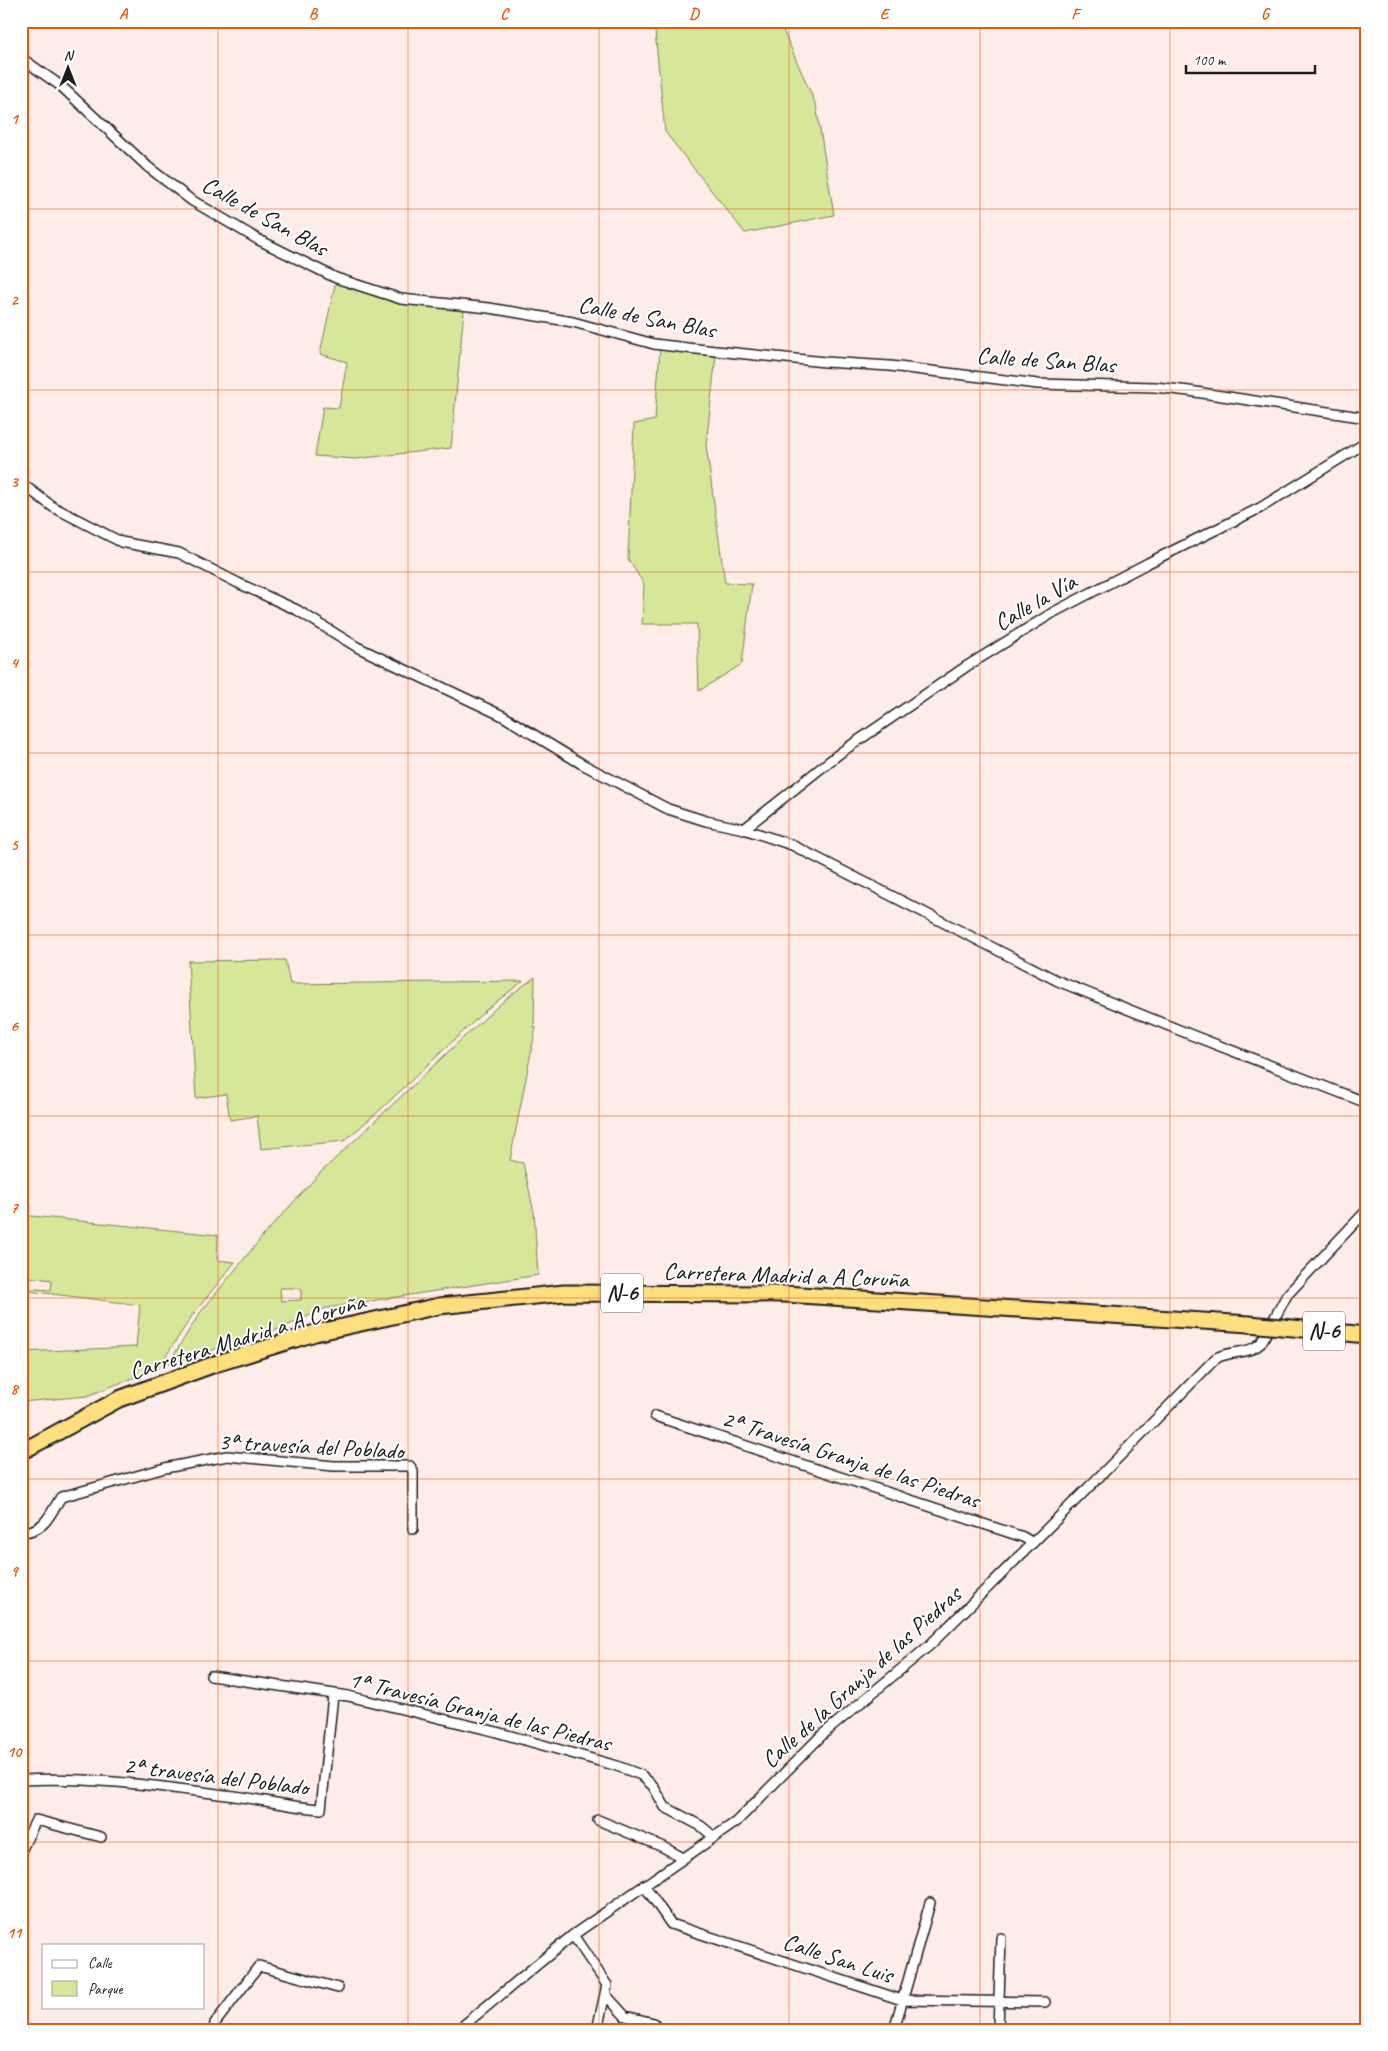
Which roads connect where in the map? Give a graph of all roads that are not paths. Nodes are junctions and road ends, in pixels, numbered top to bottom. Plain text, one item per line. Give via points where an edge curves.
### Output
1 (21, 58) edge
2 (1367, 418) edge
3 (1367, 442) edge
4 (21, 484) edge
5 (744, 829) junction
6 (1367, 1103) edge
7 (1367, 1210) edge
8 (1367, 1334) edge
9 (655, 1416) dead end
10 (21, 1452) edge
11 (413, 1529) dead end
12 (21, 1532) edge
13 (1033, 1543) junction
14 (211, 1676) dead end
15 (334, 1695) junction
16 (21, 1780) edge
17 (598, 1820) dead end
18 (101, 1837) dead end
19 (714, 1837) junction
20 (21, 1850) edge
21 (683, 1858) junction
22 (644, 1885) junction
23 (930, 1903) dead end
24 (574, 1935) junction
25 (1000, 1938) dead end
26 (338, 1988) dead end
27 (605, 1994) junction
28 (902, 2000) junction
29 (999, 2001) junction
30 (1045, 2002) dead end
31 (214, 2030) edge
32 (458, 2030) edge
33 (598, 2030) edge
34 (654, 2030) edge
35 (894, 2030) edge
36 (998, 2030) edge

1 - 2 street, Calle de San Blas via 61,86 148,167 191,200 259,240 336,278 402,299 563,320 654,344 697,350 899,367 1038,384 1172,389
3 - 5 street, Calle la Vía via 1260,508 1054,612 967,666 840,753
4 - 5 street via 53,507 121,542 179,553 297,610 357,647 504,716 582,764 668,809
5 - 6 street via 792,845 1058,980
7 - 13 street, Calle de la Granja de las Piedras via 1287,1295 1256,1348 1216,1358
8 - 10 highway, Carretera Madrid a A Coruña / N-6, bridge via 785,1294 564,1293 439,1306 315,1334 215,1364 119,1399
9 - 13 street, 2ª Travesía Granja de las Piedras via 1023,1536
11 - 12 street, 3ª travesía del Poblado via 413,1471 410,1466 334,1466 227,1456 166,1468 62,1497 40,1528
13 - 19 street, Calle de la Granja de las Piedras via 930,1645 822,1735 736,1822
14 - 15 street, 1ª Travesía Granja de las Piedras
15 - 16 street, 2ª travesía del Poblado via 321,1809 94,1780
15 - 19 street, 1ª Travesía Granja de las Piedras via 493,1731 636,1772 653,1786 665,1807 701,1826
17 - 21 street
18 - 20 street via 36,1820
19 - 21 street, Calle de la Granja de las Piedras
21 - 22 street, Calle de la Granja de las Piedras
22 - 24 street, Calle de la Granja de las Piedras
22 - 28 street, Calle San Luis via 671,1924
23 - 28 street
24 - 27 street via 607,1984
24 - 32 street, Calle de la Granja de las Piedras
25 - 29 street
26 - 31 street via 258,1966
27 - 33 street
27 - 34 street via 625,2016 654,2023
28 - 29 street, Calle San Luis
28 - 35 street
29 - 30 street, Calle San Luis
29 - 36 street

